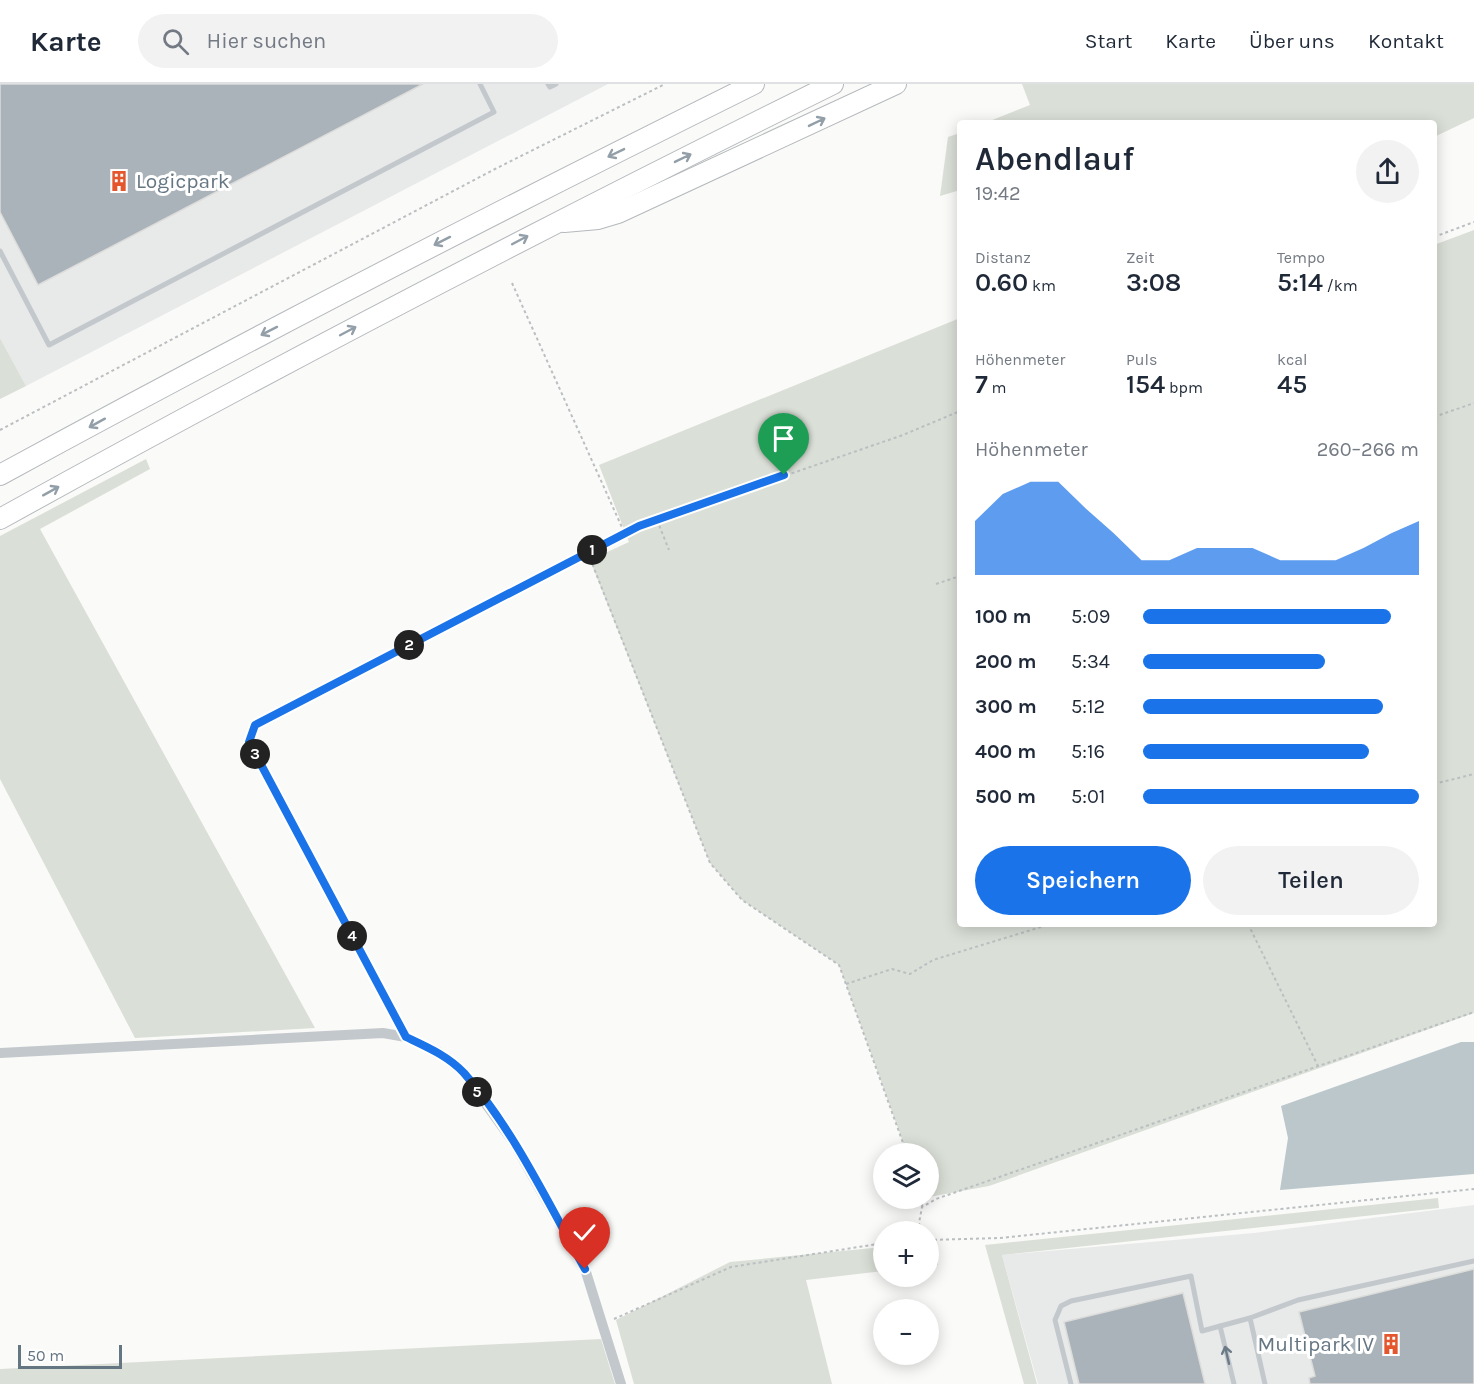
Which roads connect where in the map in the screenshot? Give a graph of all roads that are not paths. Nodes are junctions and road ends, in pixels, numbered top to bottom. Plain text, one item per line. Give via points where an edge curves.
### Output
1 (480, 84) edge
2 (548, 84) edge
3 (556, 84) edge
4 (754, 84) edge
5 (833, 84) edge
6 (896, 84) edge
7 (556, 222) junction
8 (0, 251) edge
9 (0, 476) edge
10 (0, 519) edge
11 (0, 1053) edge
12 (1474, 1261) edge
13 (1250, 1318) junction
14 (1220, 1326) junction
15 (621, 1384) edge
16 (1071, 1384) edge
17 (1234, 1384) edge
18 (1264, 1384) edge

1 - 8 lane via 494,112 49,345
2 - 3 lane
4 -> 9 highway via 200,366
7 -> 5 highway
7 -> 6 highway via 598,219 618,213
10 -> 7 highway via 203,407
11 - 15 street via 383,1033 406,1037 438,1052 463,1072 514,1143 585,1269
12 - 13 lane via 1298,1300
13 - 14 lane
13 - 18 lane
14 - 16 lane via 1202,1331 1191,1276 1071,1301 1061,1306 1055,1320
17 -> 14 lane

